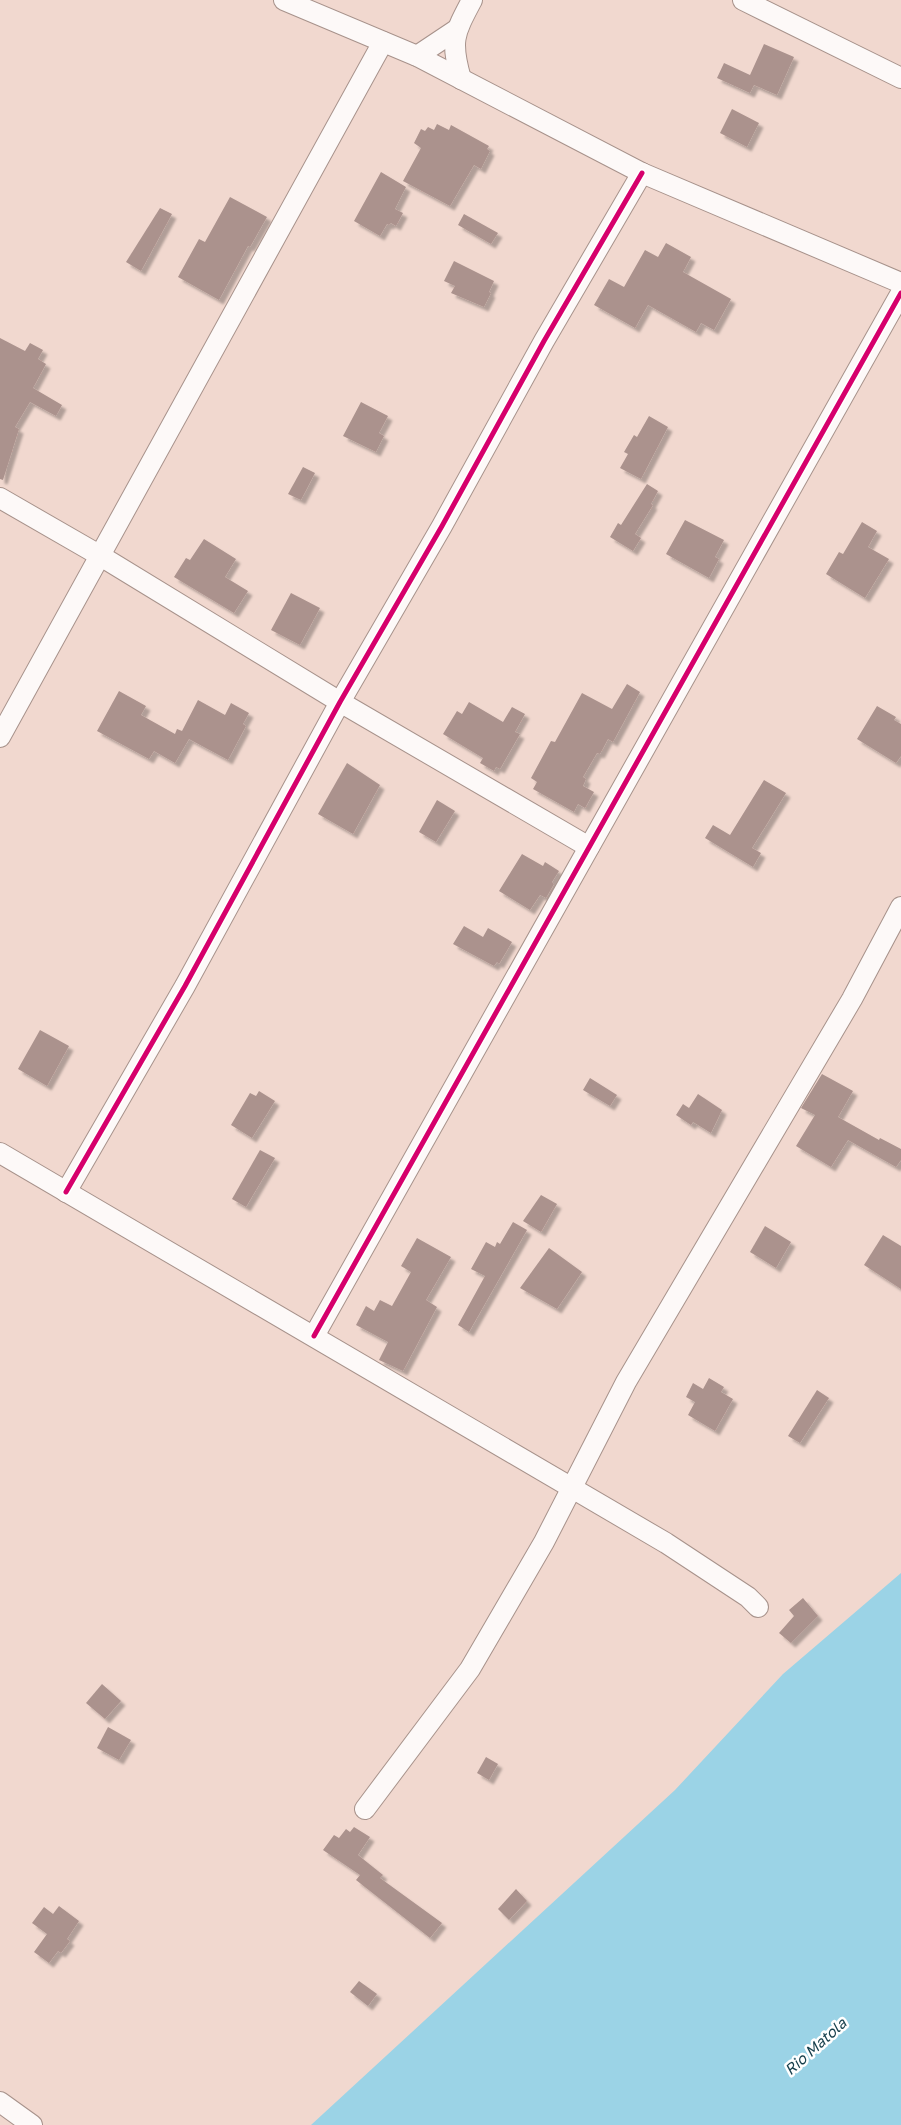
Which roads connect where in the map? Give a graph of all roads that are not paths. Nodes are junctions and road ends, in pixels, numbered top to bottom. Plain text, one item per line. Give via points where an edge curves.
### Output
1 (284, 0) edge
2 (472, 0) edge
3 (743, 0) edge
4 (322, 7) edge
5 (456, 30) junction
6 (383, 42) junction
7 (417, 56) junction
8 (901, 78) edge
9 (461, 79) junction
10 (642, 173) junction
11 (901, 283) edge
12 (901, 294) edge
13 (0, 498) edge
14 (99, 555) junction
15 (340, 702) junction
16 (0, 737) edge
17 (590, 846) junction
18 (901, 908) edge
19 (0, 1153) edge
20 (66, 1192) junction
21 (314, 1336) junction
22 (573, 1487) junction
23 (758, 1607) dead end
24 (365, 1809) dead end
25 (0, 2102) edge
26 (32, 2125) edge

1 - 4 street
2 - 5 street
3 - 8 street
4 - 6 street
5 - 7 street
5 - 9 street via 455,48
6 - 7 street
6 - 14 street
7 - 9 street
9 - 10 street
10 - 11 street
10 - 15 street
12 - 17 street
13 - 14 street
14 - 15 street
14 - 16 street
15 - 17 street
15 - 20 street via 185,986
17 - 21 street
18 - 22 street via 852,999 626,1382
19 - 20 street
20 - 21 street
21 - 22 street
22 - 23 street via 666,1543
22 - 24 street via 470,1669
25 - 26 street

